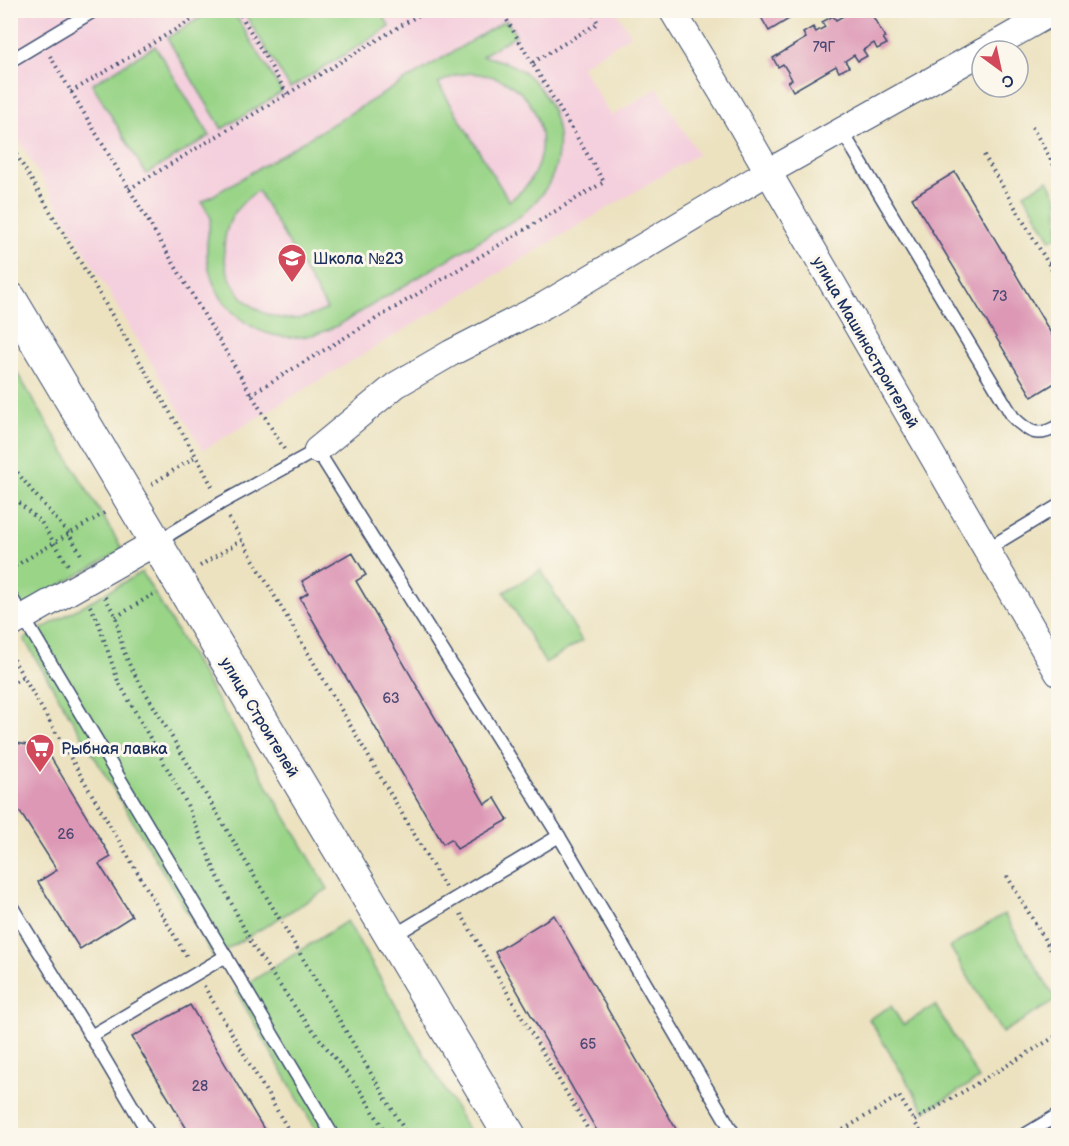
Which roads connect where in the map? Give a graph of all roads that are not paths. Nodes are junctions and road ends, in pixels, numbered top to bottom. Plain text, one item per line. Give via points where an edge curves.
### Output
1 (95, 10) edge
2 (672, 10) edge
3 (1056, 10) edge
4 (1006, 39) edge
5 (970, 59) edge
6 (10, 61) edge
7 (842, 131) junction
8 (768, 172) junction
9 (10, 298) edge
10 (1059, 426) edge
11 (317, 450) junction
12 (1059, 506) edge
13 (156, 542) junction
14 (987, 549) junction
15 (10, 595) edge
16 (17, 621) edge
17 (1059, 674) edge
18 (559, 836) junction
19 (10, 904) edge
20 (392, 936) junction
21 (226, 956) junction
22 (91, 1036) junction
23 (1059, 1115) edge
24 (150, 1136) edge
25 (333, 1136) edge
26 (510, 1136) edge
27 (735, 1136) edge
28 (1023, 1136) edge

1 - 6 lane
2 - 8 street, улица Машиностроителей
3 - 4 street
5 - 7 street
7 - 8 street
7 - 10 lane via 1013,417 1025,430 1040,433
8 - 11 street via 545,305 451,352 396,385
8 - 14 street, улица Машиностроителей
9 - 13 street, улица Строителей
11 - 13 lane
11 - 18 lane
12 - 14 lane
13 - 16 street
13 - 20 street, улица Строителей
14 - 17 street, улица Машиностроителей
15 - 16 lane
16 - 21 lane
18 - 20 lane
18 - 27 lane
19 - 22 lane
20 - 26 street, улица Строителей
21 - 22 lane
21 - 25 lane
22 - 24 lane
23 - 28 lane

